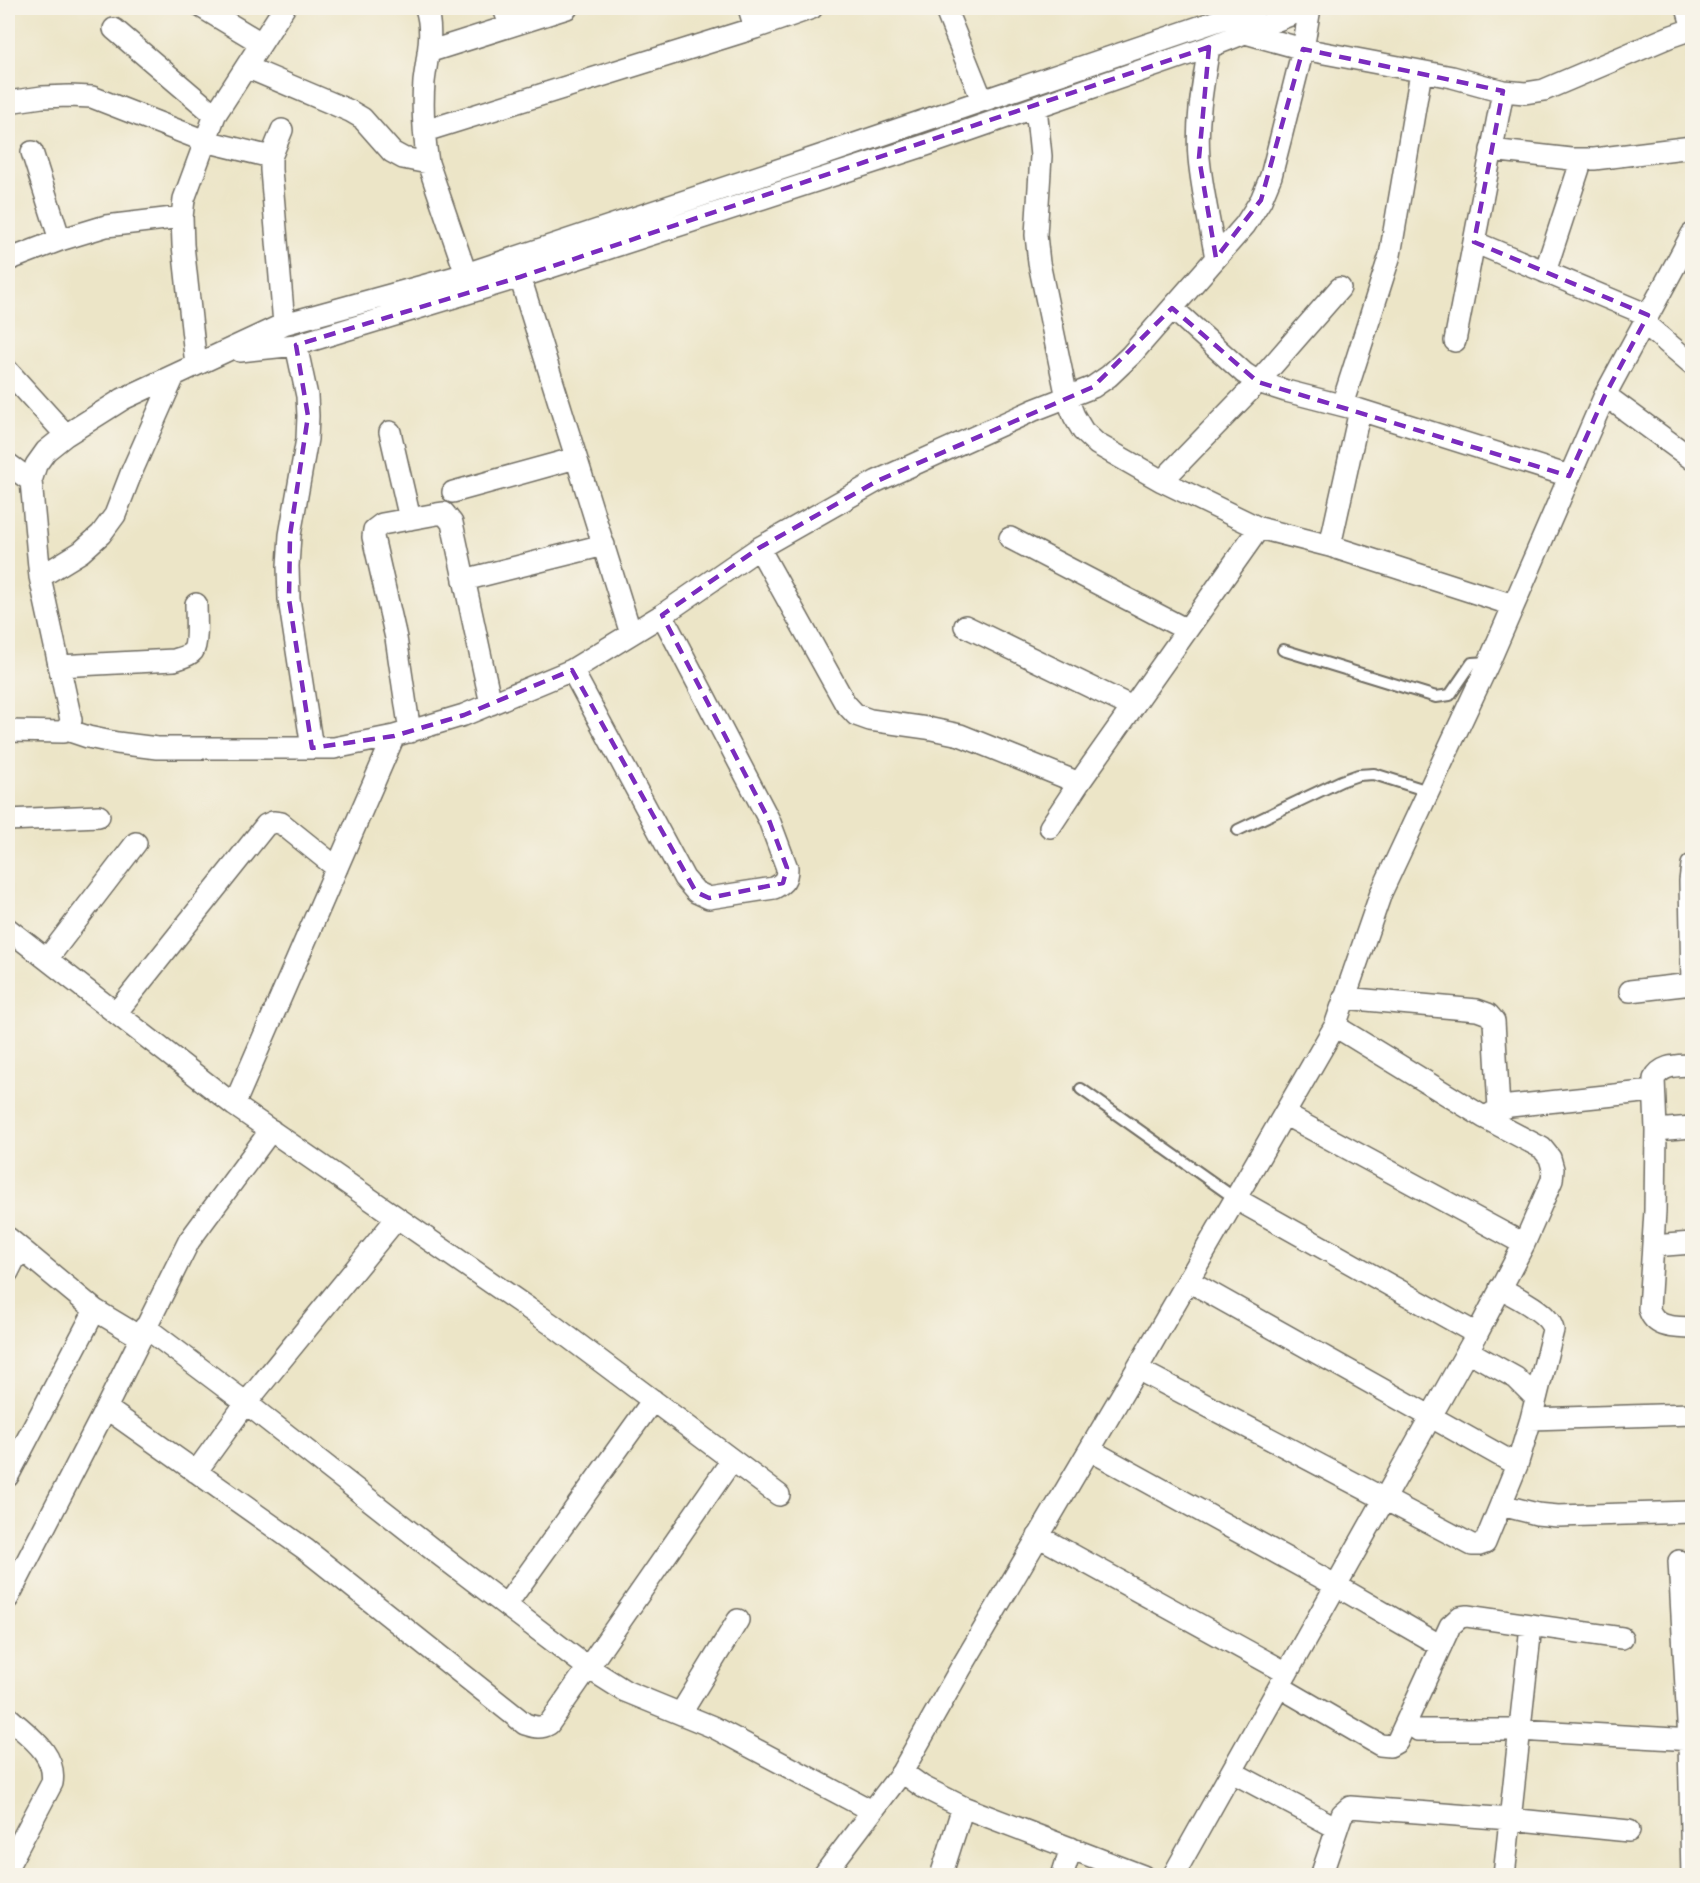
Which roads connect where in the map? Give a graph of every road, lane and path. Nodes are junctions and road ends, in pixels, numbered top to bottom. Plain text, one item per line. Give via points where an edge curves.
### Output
1 (203, 8) edge
2 (284, 8) edge
3 (426, 8) edge
4 (567, 8) edge
5 (812, 8) edge
6 (945, 8) edge
7 (1255, 8) edge
8 (1309, 8) edge
9 (1687, 8) edge
10 (1287, 12) edge
11 (507, 17) edge
12 (752, 17) edge
13 (1692, 27) edge
14 (114, 29) dead end
15 (1245, 33) junction
16 (261, 43) junction
17 (1209, 47) junction
18 (1303, 49) junction
19 (428, 52) junction
20 (246, 67) junction
21 (1421, 72) junction
22 (1503, 91) junction
23 (982, 100) junction
24 (8, 102) edge
25 (1036, 107) junction
26 (215, 116) junction
27 (282, 130) dead end
28 (425, 131) junction
29 (205, 141) junction
30 (1692, 147) edge
31 (1491, 150) junction
32 (32, 152) dead end
33 (272, 157) junction
34 (1582, 159) junction
35 (428, 163) junction
36 (182, 217) junction
37 (1692, 234) edge
38 (60, 240) junction
39 (1474, 242) junction
40 (1216, 258) junction
41 (8, 260) edge
42 (1545, 272) junction
43 (466, 274) junction
44 (520, 277) junction
45 (1340, 288) dead end
46 (1172, 308) junction
47 (1646, 320) junction
48 (284, 324) junction
49 (1455, 341) dead end
50 (296, 345) junction
51 (222, 353) junction
52 (1692, 364) edge
53 (196, 365) junction
54 (8, 371) edge
55 (174, 376) junction
56 (1258, 381) junction
57 (1605, 395) junction
58 (1067, 398) junction
59 (1351, 408) junction
60 (390, 432) dead end
61 (66, 435) junction
62 (576, 458) junction
63 (1692, 459) edge
64 (8, 464) edge
65 (1569, 476) junction
66 (31, 481) junction
67 (1162, 481) junction
68 (453, 492) dead end
69 (410, 519) junction
70 (1259, 528) junction
71 (1010, 538) dead end
72 (604, 545) junction
73 (1330, 546) junction
74 (759, 548) junction
75 (40, 577) junction
76 (464, 580) junction
77 (196, 604) dead end
78 (1513, 605) junction
79 (662, 615) junction
80 (965, 626) dead end
81 (1187, 630) junction
82 (632, 634) junction
83 (1283, 650) dead end
84 (1489, 662) junction
85 (59, 666) junction
86 (572, 670) junction
87 (491, 704) junction
88 (1132, 707) junction
89 (67, 730) junction
90 (8, 731) edge
91 (402, 734) junction
92 (312, 748) junction
93 (1079, 783) junction
94 (1428, 791) junction
95 (99, 816) dead end
96 (8, 820) edge
97 (1050, 827) dead end
98 (1238, 830) dead end
99 (136, 843) dead end
100 (1692, 866) edge
101 (337, 868) junction
102 (1692, 928) edge
103 (11, 939) edge
104 (46, 959) junction
105 (1630, 991) dead end
106 (1344, 998) junction
107 (116, 1013) junction
108 (1335, 1026) junction
109 (1692, 1065) edge
110 (1081, 1089) dead end
111 (1653, 1091) junction
112 (234, 1106) junction
113 (1492, 1113) junction
114 (1284, 1114) junction
115 (1692, 1127) edge
116 (271, 1130) junction
117 (1656, 1130) junction
118 (1236, 1199) junction
119 (397, 1218) junction
120 (14, 1243) edge
121 (1692, 1243) edge
122 (1524, 1245) junction
123 (1653, 1246) junction
124 (8, 1272) edge
125 (1188, 1281) junction
126 (1500, 1288) junction
127 (95, 1310) junction
128 (1692, 1328) edge
129 (142, 1332) junction
130 (1473, 1342) junction
131 (1137, 1369) junction
132 (1536, 1398) junction
133 (653, 1400) junction
134 (246, 1404) junction
135 (105, 1408) junction
136 (1692, 1414) edge
137 (1430, 1418) junction
138 (1531, 1419) junction
139 (1090, 1450) junction
140 (732, 1460) junction
141 (1517, 1465) junction
142 (196, 1472) junction
143 (8, 1476) edge
144 (779, 1495) dead end
145 (1385, 1499) junction
146 (1501, 1505) junction
147 (1692, 1512) edge
148 (1038, 1536) junction
149 (1679, 1561) dead end
150 (1337, 1586) junction
151 (8, 1598) edge
152 (506, 1605) junction
153 (738, 1620) dead end
154 (1531, 1626) junction
155 (1622, 1638) dead end
156 (1441, 1646) junction
157 (587, 1667) junction
158 (1283, 1680) junction
159 (681, 1713) junction
160 (8, 1718) edge
161 (1418, 1730) dead end
162 (1518, 1730) junction
163 (1691, 1740) edge
164 (902, 1772) junction
165 (1232, 1772) junction
166 (963, 1807) junction
167 (872, 1811) junction
168 (1510, 1819) junction
169 (1337, 1828) junction
170 (1629, 1831) dead end
171 (1071, 1848) junction
172 (8, 1866) edge
173 (823, 1875) edge
174 (941, 1875) edge
175 (1062, 1875) edge
176 (1143, 1875) edge
177 (1173, 1875) edge
178 (1321, 1875) edge
179 (1504, 1875) edge
180 (1692, 1875) edge

1 - 16 street
2 - 16 street
3 - 19 street via 431,36
4 - 11 street
5 - 12 street
6 - 23 street
7 - 23 street
8 - 10 street
8 - 18 street
9 - 13 street
10 - 15 street
11 - 19 street
12 - 28 street
13 - 22 street via 1544,90
14 - 26 street
15 - 17 street
15 - 18 street
16 - 20 street
17 - 25 street
17 - 40 street via 1199,125 1200,158
18 - 21 street
18 - 40 street via 1262,200
19 - 28 street
20 - 26 street
20 - 35 street via 351,111 392,152
21 - 22 street
21 - 59 street via 1390,255
22 - 31 street
23 - 43 street
24 - 29 street via 92,97
25 - 44 street
25 - 58 street via 1041,156 1036,235
26 - 29 street
27 - 33 street
28 - 35 street
29 - 33 street
29 - 36 street via 184,199
30 - 34 street
31 - 34 street
31 - 39 street
32 - 38 street
33 - 48 street
34 - 42 street
35 - 43 street
36 - 38 street via 106,226
36 - 53 street
37 - 47 street
38 - 41 street
39 - 42 street
39 - 49 street
40 - 46 street
42 - 47 street
43 - 48 street
44 - 50 street
44 - 62 street
45 - 56 street
46 - 56 street
46 - 58 street via 1109,376
47 - 52 street
47 - 57 street
48 - 51 street
50 - 51 street
50 - 92 street via 308,416 290,535 288,577
51 - 53 street
53 - 55 street
54 - 61 street
55 - 61 street via 123,399
55 - 75 street via 116,515 81,552
56 - 59 street
56 - 67 street
57 - 63 street
57 - 65 street
58 - 67 street via 1083,431 1096,444
58 - 74 street via 877,481
59 - 65 street
59 - 73 street
60 - 69 street
61 - 66 street via 46,451
62 - 68 street
62 - 72 street
64 - 66 street
65 - 78 street
66 - 75 street
67 - 70 street
69 - 76 street via 444,513 448,516
69 - 91 street via 382,524 373,537 396,638
70 - 73 street
70 - 81 street
71 - 81 street
72 - 76 street
72 - 82 street
73 - 78 street
74 - 79 street
74 - 93 street via 845,703 856,715 960,735
75 - 85 street
76 - 87 street
77 - 85 street via 195,643 193,651 185,656 174,660
78 - 84 street
79 - 82 street
79 - 86 street via 769,820 787,868 783,883 774,888 709,898 696,892 684,878
80 - 88 street
81 - 88 street
82 - 86 street
83 - 84 lane via 1436,698 1450,695 1472,663
84 - 94 street
85 - 89 street via 70,720
86 - 87 street
87 - 91 street
88 - 93 street
89 - 90 street
89 - 92 street via 157,748
91 - 92 street via 334,748
91 - 101 street
93 - 97 street
94 - 98 lane via 1374,774 1358,775
94 - 106 street via 1381,893
95 - 96 street
99 - 104 street
100 - 102 street
101 - 107 street via 280,823 266,825
101 - 112 street
102 - 105 street via 1692,984
103 - 104 street
104 - 107 street
106 - 108 street
106 - 113 street via 1488,1014 1494,1021
107 - 112 street
108 - 113 street
108 - 114 street
109 - 111 street via 1658,1071
110 - 118 lane
111 - 113 street via 1537,1103
111 - 117 street
112 - 116 street
113 - 122 street via 1542,1148 1553,1169
114 - 118 street
114 - 122 street
115 - 117 street
116 - 119 street
116 - 129 street via 189,1241
117 - 123 street
118 - 125 street
118 - 130 street
119 - 133 street
119 - 134 street
120 - 124 street
120 - 127 street
121 - 123 street
122 - 126 street
123 - 128 street via 1651,1317 1666,1326
125 - 131 street
125 - 137 street
126 - 130 street
126 - 132 street via 1545,1315 1552,1324
127 - 129 street
127 - 143 street
129 - 134 street
129 - 135 street
130 - 132 street
130 - 137 street
131 - 139 street
131 - 145 street
132 - 138 street
133 - 140 street
133 - 152 street
134 - 142 street
134 - 152 street
135 - 142 street
135 - 151 street
136 - 138 street
137 - 141 street
137 - 145 street
138 - 141 street
139 - 148 street
139 - 150 street
140 - 144 street
140 - 157 street
141 - 146 street
142 - 157 street via 305,1549 525,1724 535,1728 549,1724
145 - 146 street via 1472,1545 1485,1543
145 - 150 street
146 - 147 street via 1558,1516
148 - 158 street
148 - 164 street
149 - 163 street
150 - 156 street
150 - 158 street
152 - 157 street
153 - 159 street
154 - 155 street
154 - 156 street via 1460,1617 1450,1626
154 - 162 street
156 - 158 street via 1396,1742 1390,1746 1380,1744
157 - 159 street via 625,1691
158 - 165 street
159 - 167 street
160 - 172 street via 45,1752 54,1772 52,1783
161 - 162 street
162 - 163 street
162 - 168 street
163 - 180 street
164 - 166 street
164 - 167 street
165 - 169 street
165 - 177 street
166 - 171 street
166 - 174 street
167 - 173 street
168 - 169 street via 1350,1807 1342,1814
168 - 170 street
168 - 179 street
169 - 178 street
171 - 175 street
171 - 176 street

